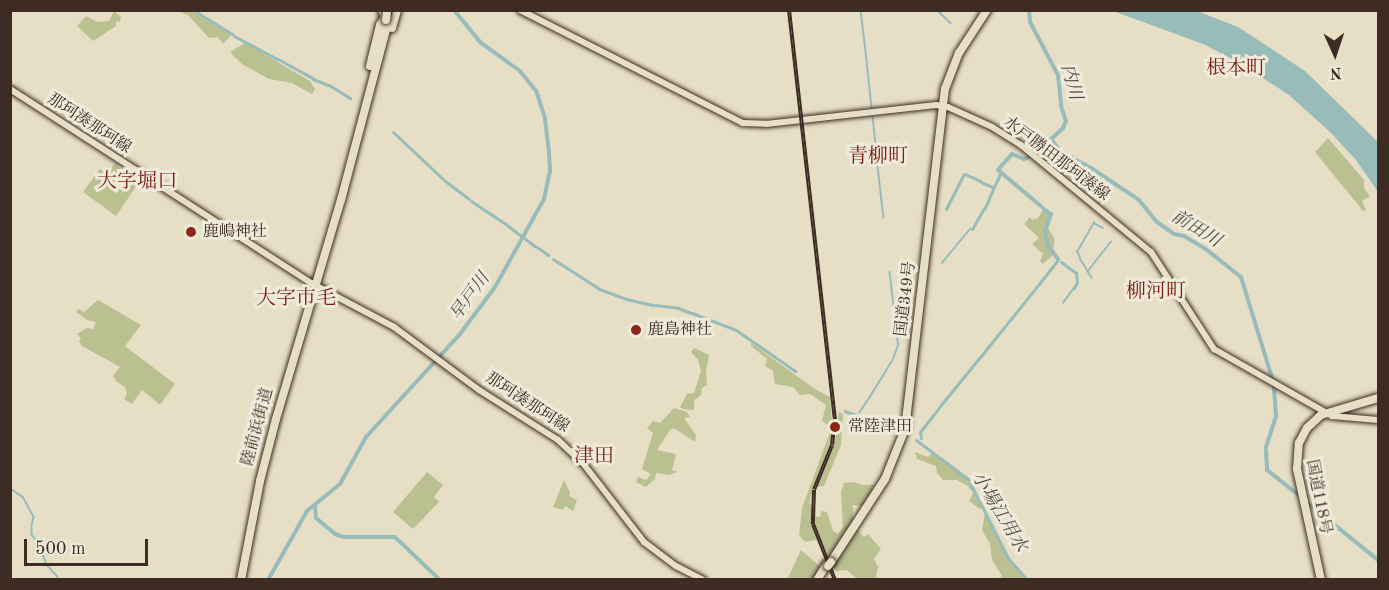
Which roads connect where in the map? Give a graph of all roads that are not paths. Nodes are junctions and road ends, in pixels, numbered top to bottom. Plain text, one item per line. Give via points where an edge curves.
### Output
1 (520, 10) edge
2 (985, 10) edge
3 (389, 13) edge
4 (10, 88) edge
5 (367, 89) junction
6 (941, 105) junction
7 (315, 285) junction
8 (439, 358) junction
9 (1378, 399) edge
10 (1327, 413) junction
11 (1378, 420) edge
12 (239, 579) edge
13 (704, 579) edge
14 (708, 579) edge
15 (818, 579) edge
16 (1322, 579) edge

1 - 6 main road via 745,124
2 - 6 highway, 国道349号 via 957,57
3 - 5 highway
3 - 5 highway
4 - 7 main road, 那珂湊那珂線
5 - 7 highway, 陸前浜街道
6 - 10 main road, 水戸勝田那珂湊線 via 1010,138 1141,242 1166,273 1214,349
6 - 15 highway, 国道349号 via 904,422 883,479
7 - 8 main road, 那珂湊那珂線 via 396,325
7 - 12 highway, 陸前浜街道 via 263,472
8 - 13 main road, 那珂湊那珂線 via 479,390 567,447 644,542 676,566
8 - 14 main road, 那珂湊那珂線 via 568,446 647,541 677,564
9 - 10 highway, 国道118号
10 - 11 main road, 水戸勝田那珂湊線 via 1344,419
10 - 16 highway, 国道118号 via 1304,435 1298,457

